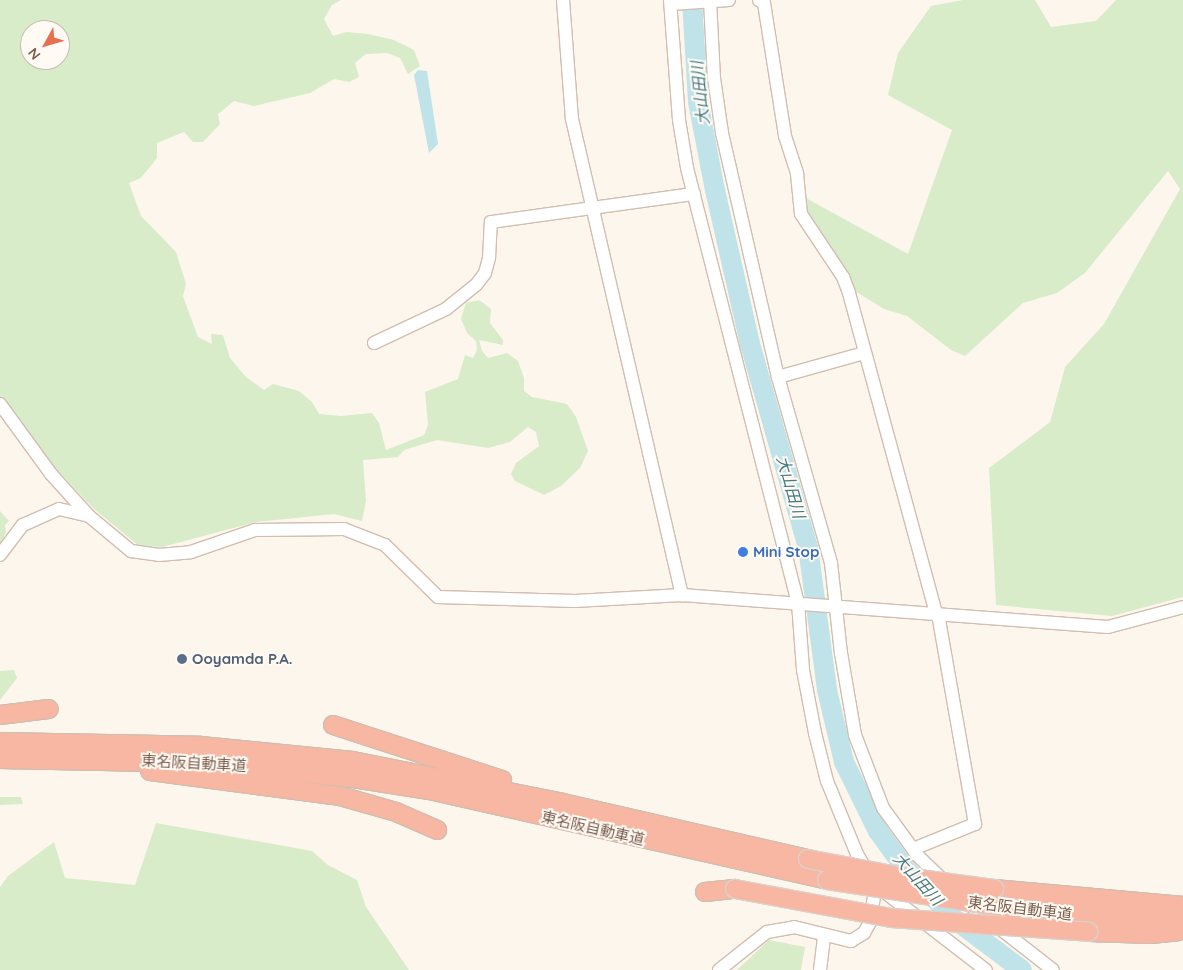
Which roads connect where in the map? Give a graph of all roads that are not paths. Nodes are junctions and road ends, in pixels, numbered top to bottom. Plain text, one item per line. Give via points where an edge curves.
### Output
1 (563, 0) edge
2 (729, 0) edge
3 (759, 0) edge
4 (710, 1) edge
5 (670, 2) edge
6 (694, 194) junction
7 (591, 210) junction
8 (374, 342) dead end
9 (864, 353) junction
10 (778, 377) junction
11 (0, 404) edge
12 (89, 516) junction
13 (0, 555) edge
14 (682, 595) junction
15 (800, 603) junction
16 (834, 606) junction
17 (1183, 607) edge
18 (937, 614) junction
19 (49, 709) dead end
20 (0, 715) edge
21 (333, 725) dead end
22 (0, 742) edge
23 (0, 759) edge
24 (47, 760) junction
25 (563, 803) junction
26 (437, 830) dead end
27 (914, 849) junction
28 (876, 886) junction
29 (705, 892) dead end
30 (1183, 906) edge
31 (1183, 922) edge
32 (1183, 930) edge
33 (824, 936) junction
34 (719, 970) edge
35 (820, 970) edge
36 (986, 970) edge
37 (1052, 970) edge

1 - 7 street via 572,119
2 - 4 street
3 - 9 street via 764,3 785,136 797,174 801,214 843,277
4 - 5 street
4 - 10 street via 718,116
5 - 6 street via 678,120
6 - 7 street
6 - 15 street
7 - 8 street via 491,222 489,258 485,273 476,285 446,309
7 - 14 street
9 - 10 street
9 - 18 street
10 - 16 street via 821,522 831,563
11 - 12 street via 51,474
12 - 13 street via 59,509 23,525
12 - 14 street via 131,551 159,555 191,552 255,530 344,528 385,545 438,598 576,601
14 - 15 street
15 - 16 street
15 - 28 street via 803,670 827,782 857,854
16 - 18 street
16 - 27 street via 855,735 883,808
17 - 18 street via 1108,627
18 - 27 street via 975,824
19 - 20 highway
21 - 25 highway via 539,790
22 - 25 highway, 東名阪自動車道 via 201,746 269,751 353,761
23 - 24 highway, 東名阪自動車道
24 - 26 highway via 264,784 340,796 396,812
24 - 31 highway, 東名阪自動車道, bridge via 202,763 353,778 429,790 827,880 1017,909
25 - 30 highway, 東名阪自動車道, bridge via 808,859 898,876 994,889
27 - 37 street via 963,899
28 - 33 street via 870,922 864,933 851,941
28 - 36 street via 946,936
29 - 32 highway, bridge via 735,889 891,918 1089,932 1151,934
33 - 34 street via 794,927 767,932
33 - 35 street

